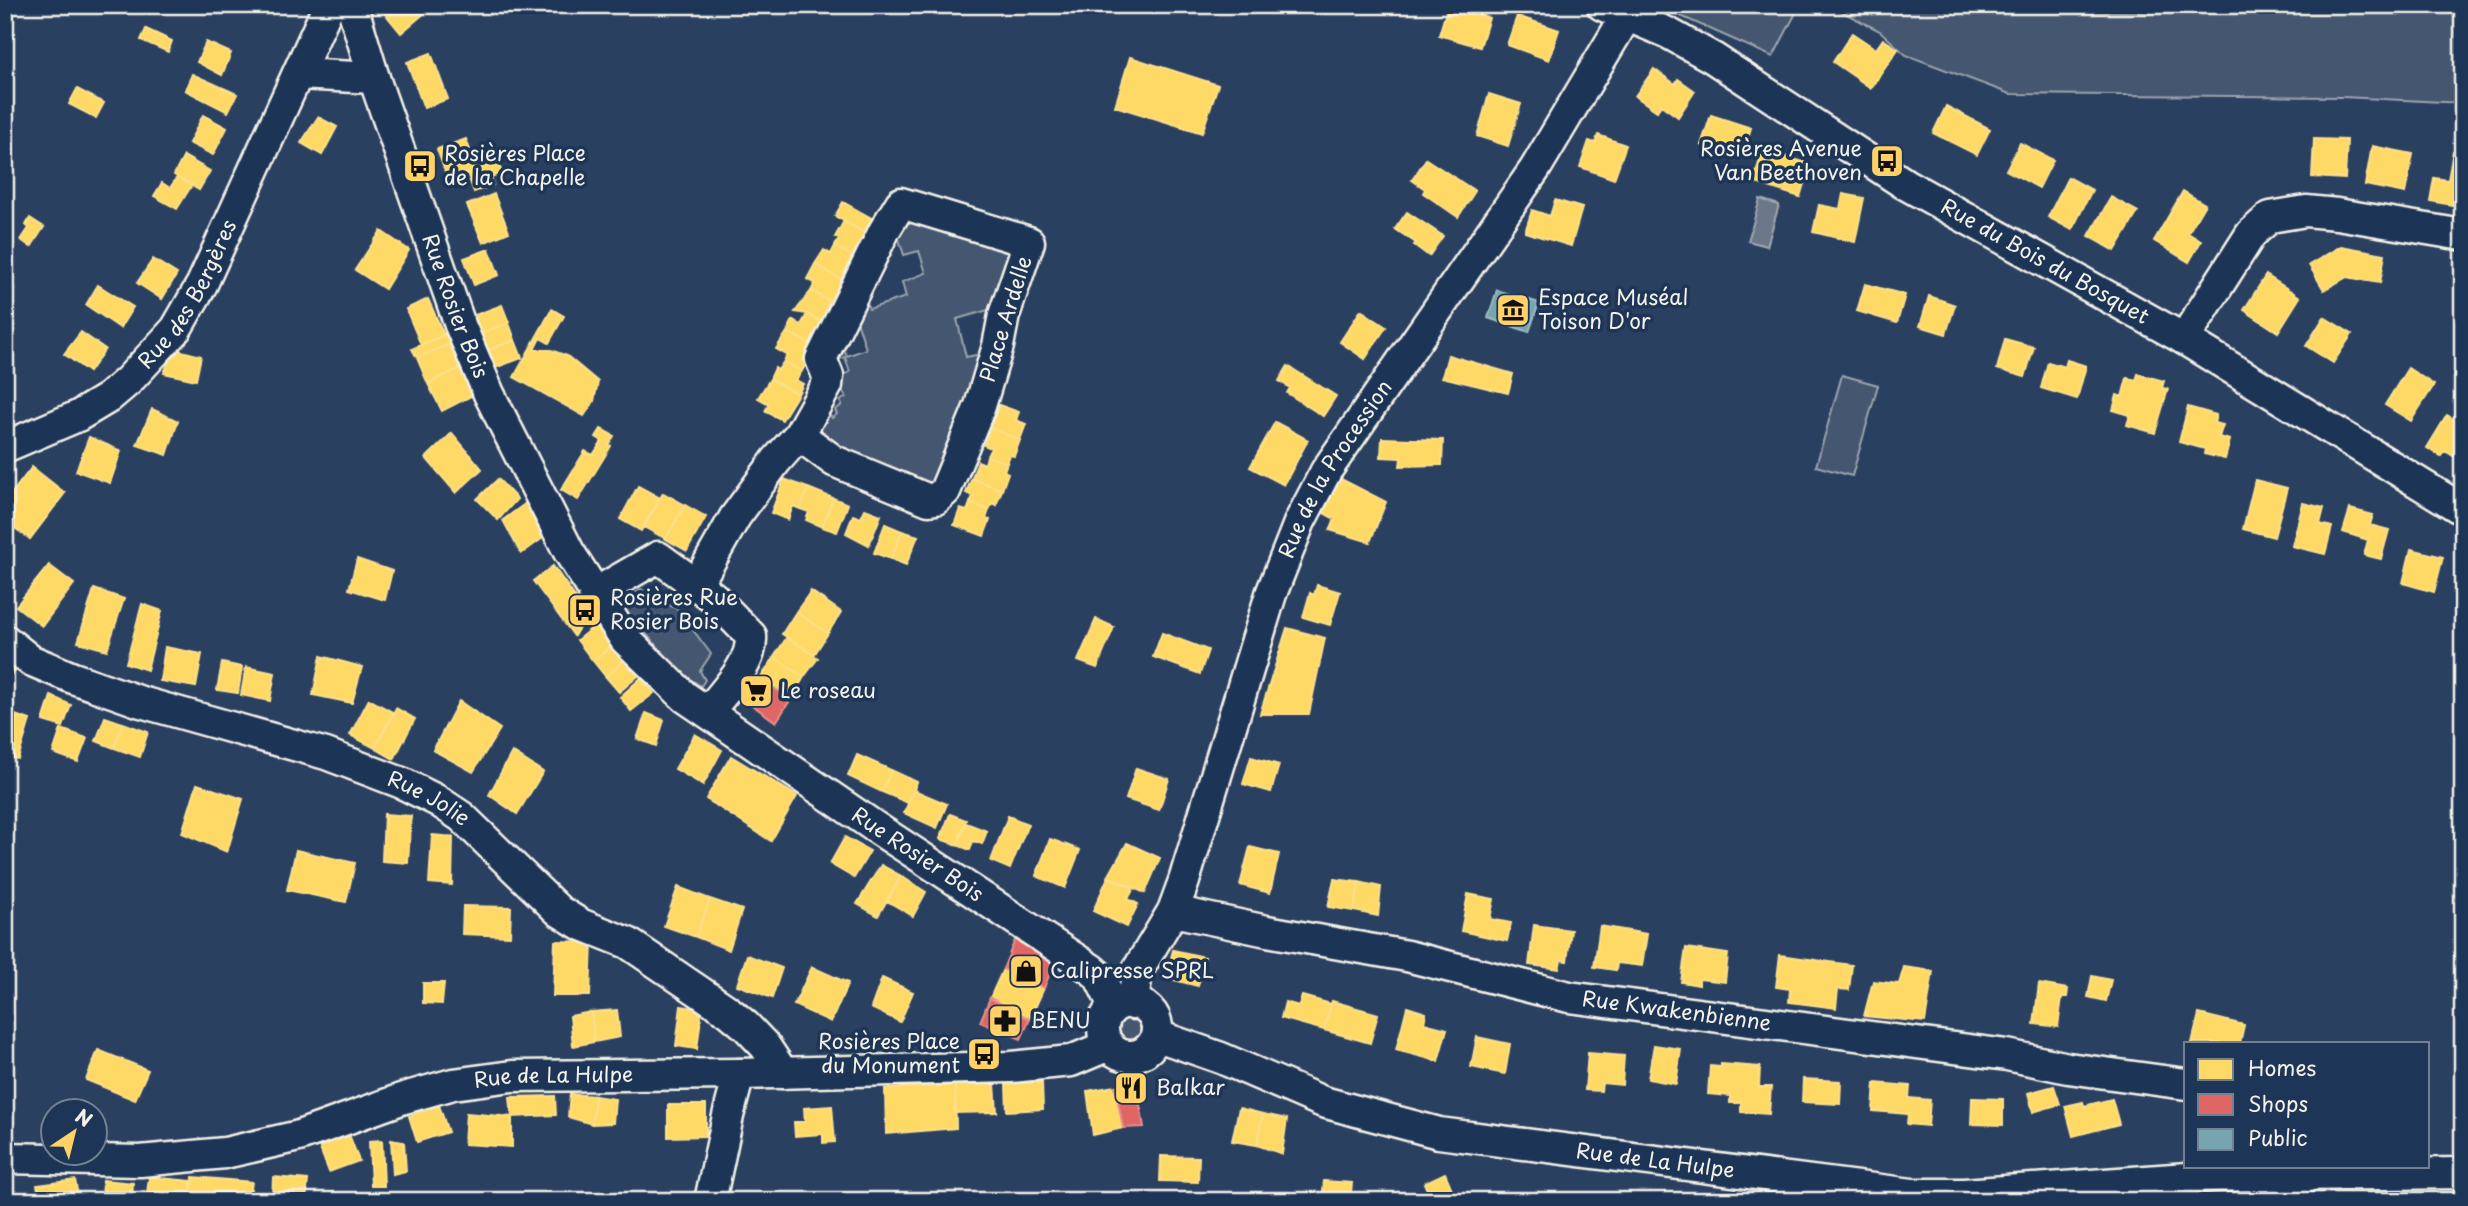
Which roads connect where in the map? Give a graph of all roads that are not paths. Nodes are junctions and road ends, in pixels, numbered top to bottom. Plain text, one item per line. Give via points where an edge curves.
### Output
1 (329, 5) edge
2 (354, 5) edge
3 (1615, 10) edge
4 (298, 74) junction
5 (374, 78) junction
6 (2463, 234) edge
7 (2184, 339) junction
8 (799, 435) junction
9 (5, 447) edge
10 (2463, 510) edge
11 (696, 584) junction
12 (594, 594) junction
13 (5, 640) edge
14 (708, 712) junction
15 (1173, 911) junction
16 (1091, 969) junction
17 (1137, 971) junction
18 (1124, 1005) junction
19 (1157, 1036) junction
20 (1109, 1045) junction
21 (783, 1073) junction
22 (739, 1074) junction
23 (2184, 1084) edge
24 (5, 1158) edge
25 (2322, 1171) edge
26 (2463, 1172) edge
27 (710, 1201) edge
28 (2280, 1201) edge

1 - 4 street, Rue des Bergères
2 - 5 street, Rue Rosier Bois
3 - 7 street, Rue du Bois du Bosquet via 1713,58 1905,184
3 - 15 street, Rue de la Procession via 1535,169 1340,449 1300,521 1271,594
4 - 5 street
4 - 9 street, Rue des Bergères via 202,284 176,329 107,398 70,420
5 - 12 street, Rue Rosier Bois via 460,325 489,394 533,486
6 - 7 street via 2306,211 2270,217 2250,234
7 - 10 street, Rue du Bois du Bosquet
8 - 8 street, Place Ardelle via 834,461 936,499 945,491 980,406 1029,242 901,203 821,359 827,385
8 - 11 street via 735,517
11 - 12 street via 658,557
11 - 14 street via 751,636 747,660
12 - 14 street, Rue Rosier Bois via 640,656
13 - 21 street, Rue Jolie via 30,660 73,678 326,754 438,801 462,817 559,911 628,943 728,1011 765,1046
14 - 16 street, Rue Rosier Bois
15 - 17 street, Rue de la Procession
15 - 23 street, Rue Kwakenbienne via 1407,956 1569,997 2007,1055
16 - 17 street via 1111,974
16 - 18 street, Rue Rosier Bois
17 - 18 street, Rue de la Procession
18 - 19 street via 1142,1006 1154,1015
18 - 20 street via 1107,1014 1103,1024
19 - 20 street via 1152,1047 1131,1055
19 - 25 street, Rue de La Hulpe via 1323,1102 1440,1133 1884,1191 1964,1194
20 - 21 street, Rue de La Hulpe via 1071,1061 1034,1066
21 - 22 street, Rue de La Hulpe
22 - 24 street, Rue de La Hulpe via 512,1076 453,1084 299,1136 225,1153 140,1161
22 - 27 street
25 - 26 street, Rue de La Hulpe
25 - 28 street

